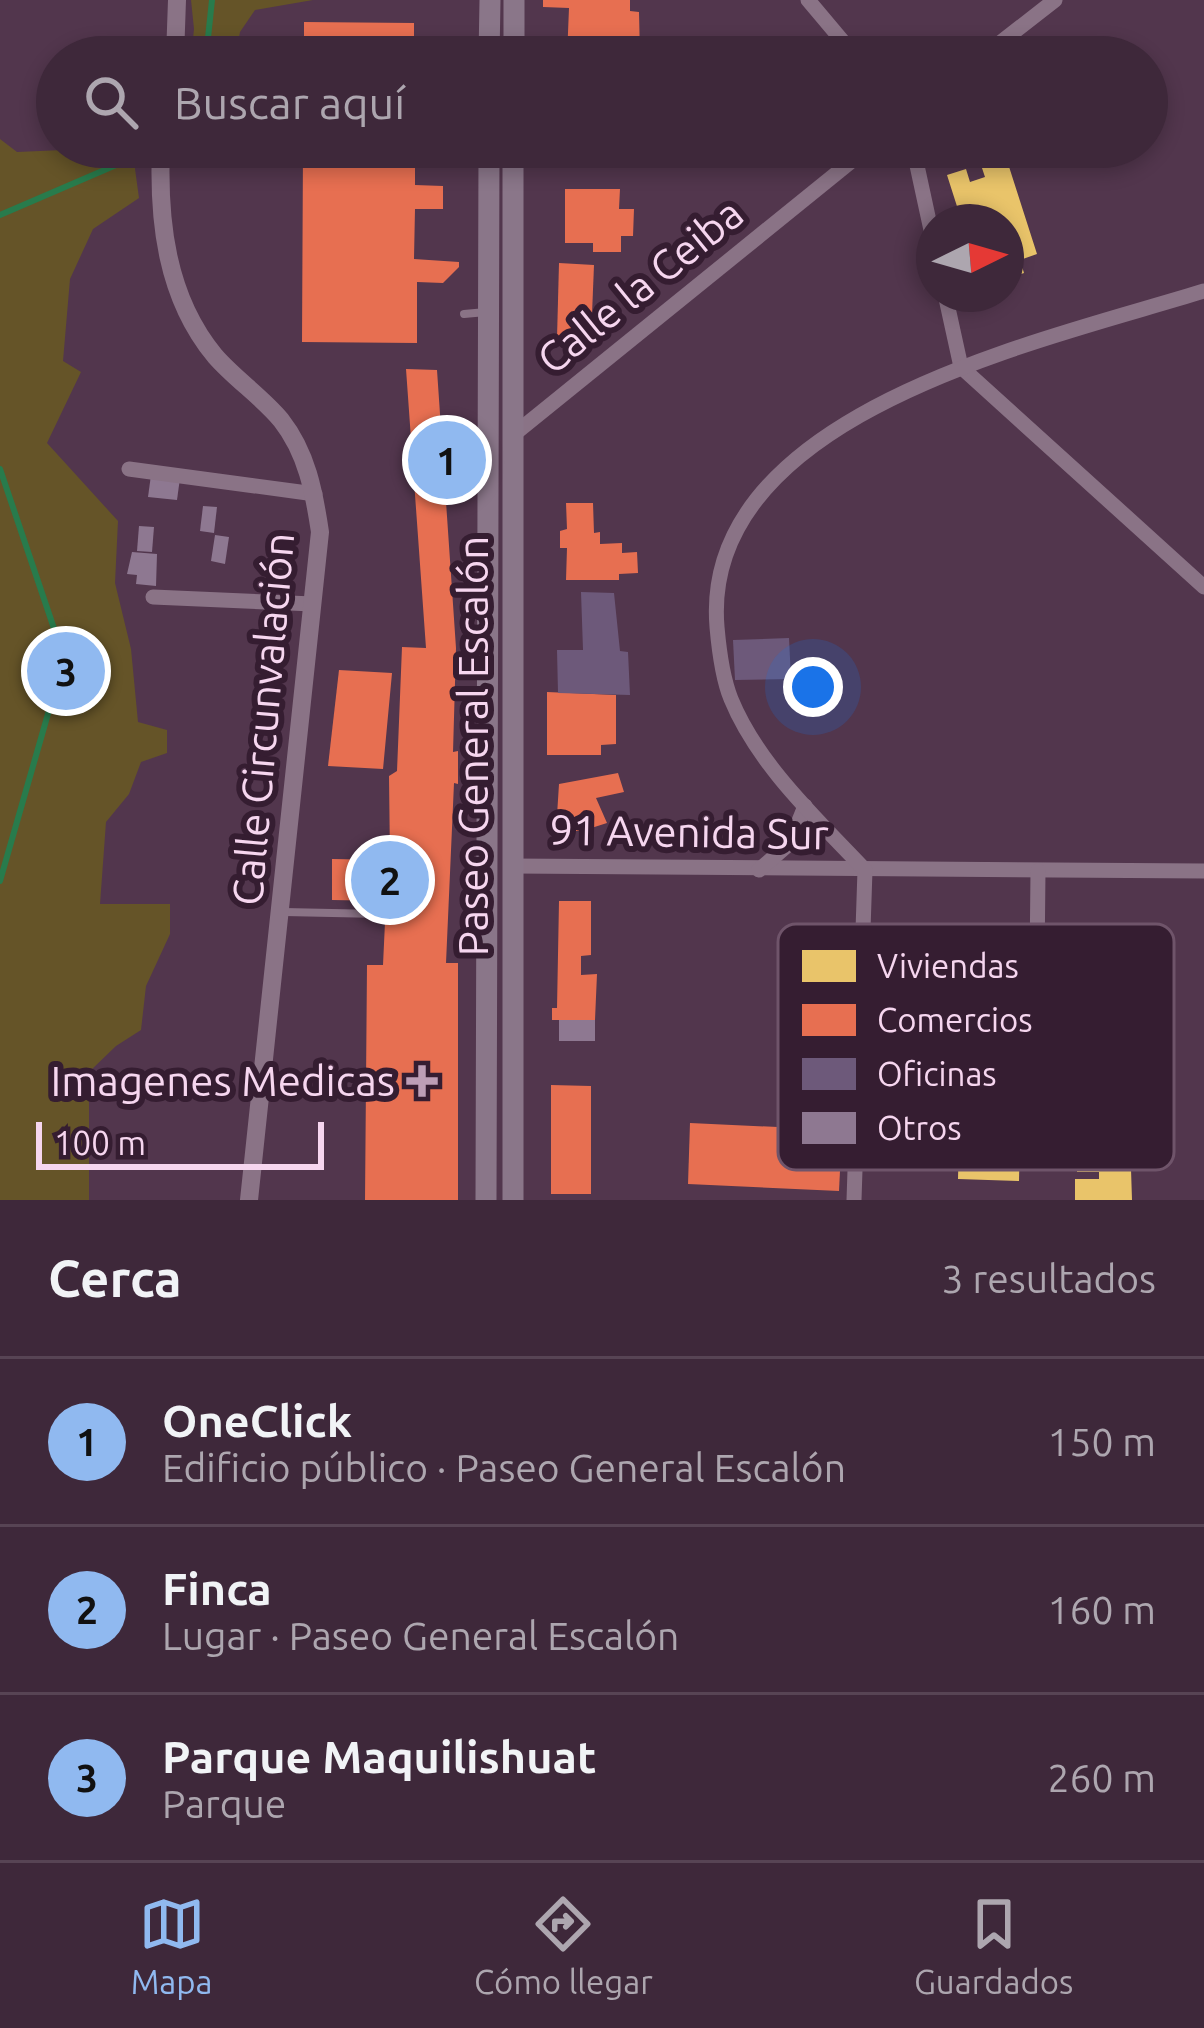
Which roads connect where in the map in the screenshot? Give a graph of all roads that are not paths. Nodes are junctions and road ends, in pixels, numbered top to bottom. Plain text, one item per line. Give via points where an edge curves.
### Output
1 (177, 0) edge
2 (490, 0) edge
3 (514, 0) edge
4 (808, 0) edge
5 (1055, 0) edge
6 (176, 36) edge
7 (489, 36) edge
8 (514, 36) edge
9 (838, 36) edge
10 (1009, 36) edge
11 (160, 168) edge
12 (489, 168) edge
13 (513, 168) edge
14 (843, 168) edge
15 (918, 168) edge
16 (925, 204) edge
17 (1204, 291) edge
18 (488, 312) junction
19 (949, 312) edge
20 (464, 314) dead end
21 (961, 367) junction
22 (512, 436) junction
23 (129, 469) dead end
24 (315, 494) junction
25 (1204, 586) edge
26 (153, 597) dead end
27 (313, 604) junction
28 (805, 806) junction
29 (512, 866) junction
30 (759, 870) junction
31 (866, 870) junction
32 (1204, 871) edge
33 (1038, 872) junction
34 (282, 913) junction
35 (380, 914) dead end
36 (864, 924) edge
37 (1037, 924) edge
38 (855, 1170) edge
39 (250, 1197) edge
40 (486, 1200) edge
41 (513, 1200) edge
42 (854, 1200) edge

1 - 6 street
2 - 7 main road
3 - 8 main road
4 - 9 street
5 - 10 street
11 - 24 street, Calle Circunvalación via 175,283 214,355 280,419
12 - 18 main road, Paseo General Escalón
13 - 22 main road, Paseo General Escalón
14 - 22 street, Calle la Ceiba
15 - 16 street
17 - 21 street
18 - 20 lane
18 - 40 main road, Paseo General Escalón
19 - 21 street
21 - 25 street
21 - 28 street via 827,436 760,494 724,550 714,594 730,697
22 - 29 main road, Paseo General Escalón
23 - 24 street
24 - 27 street, Calle Circunvalación
26 - 27 street
27 - 34 street, Calle Circunvalación
28 - 30 street via 790,843
28 - 31 street
29 - 30 street, 91 Avenida Sur
29 - 41 main road, Paseo General Escalón
30 - 31 street, 91 Avenida Sur
31 - 33 street, 91 Avenida Sur
31 - 36 street
32 - 33 street, 91 Avenida Sur
33 - 37 street
34 - 35 lane
34 - 39 street, Calle Circunvalación
38 - 42 street

